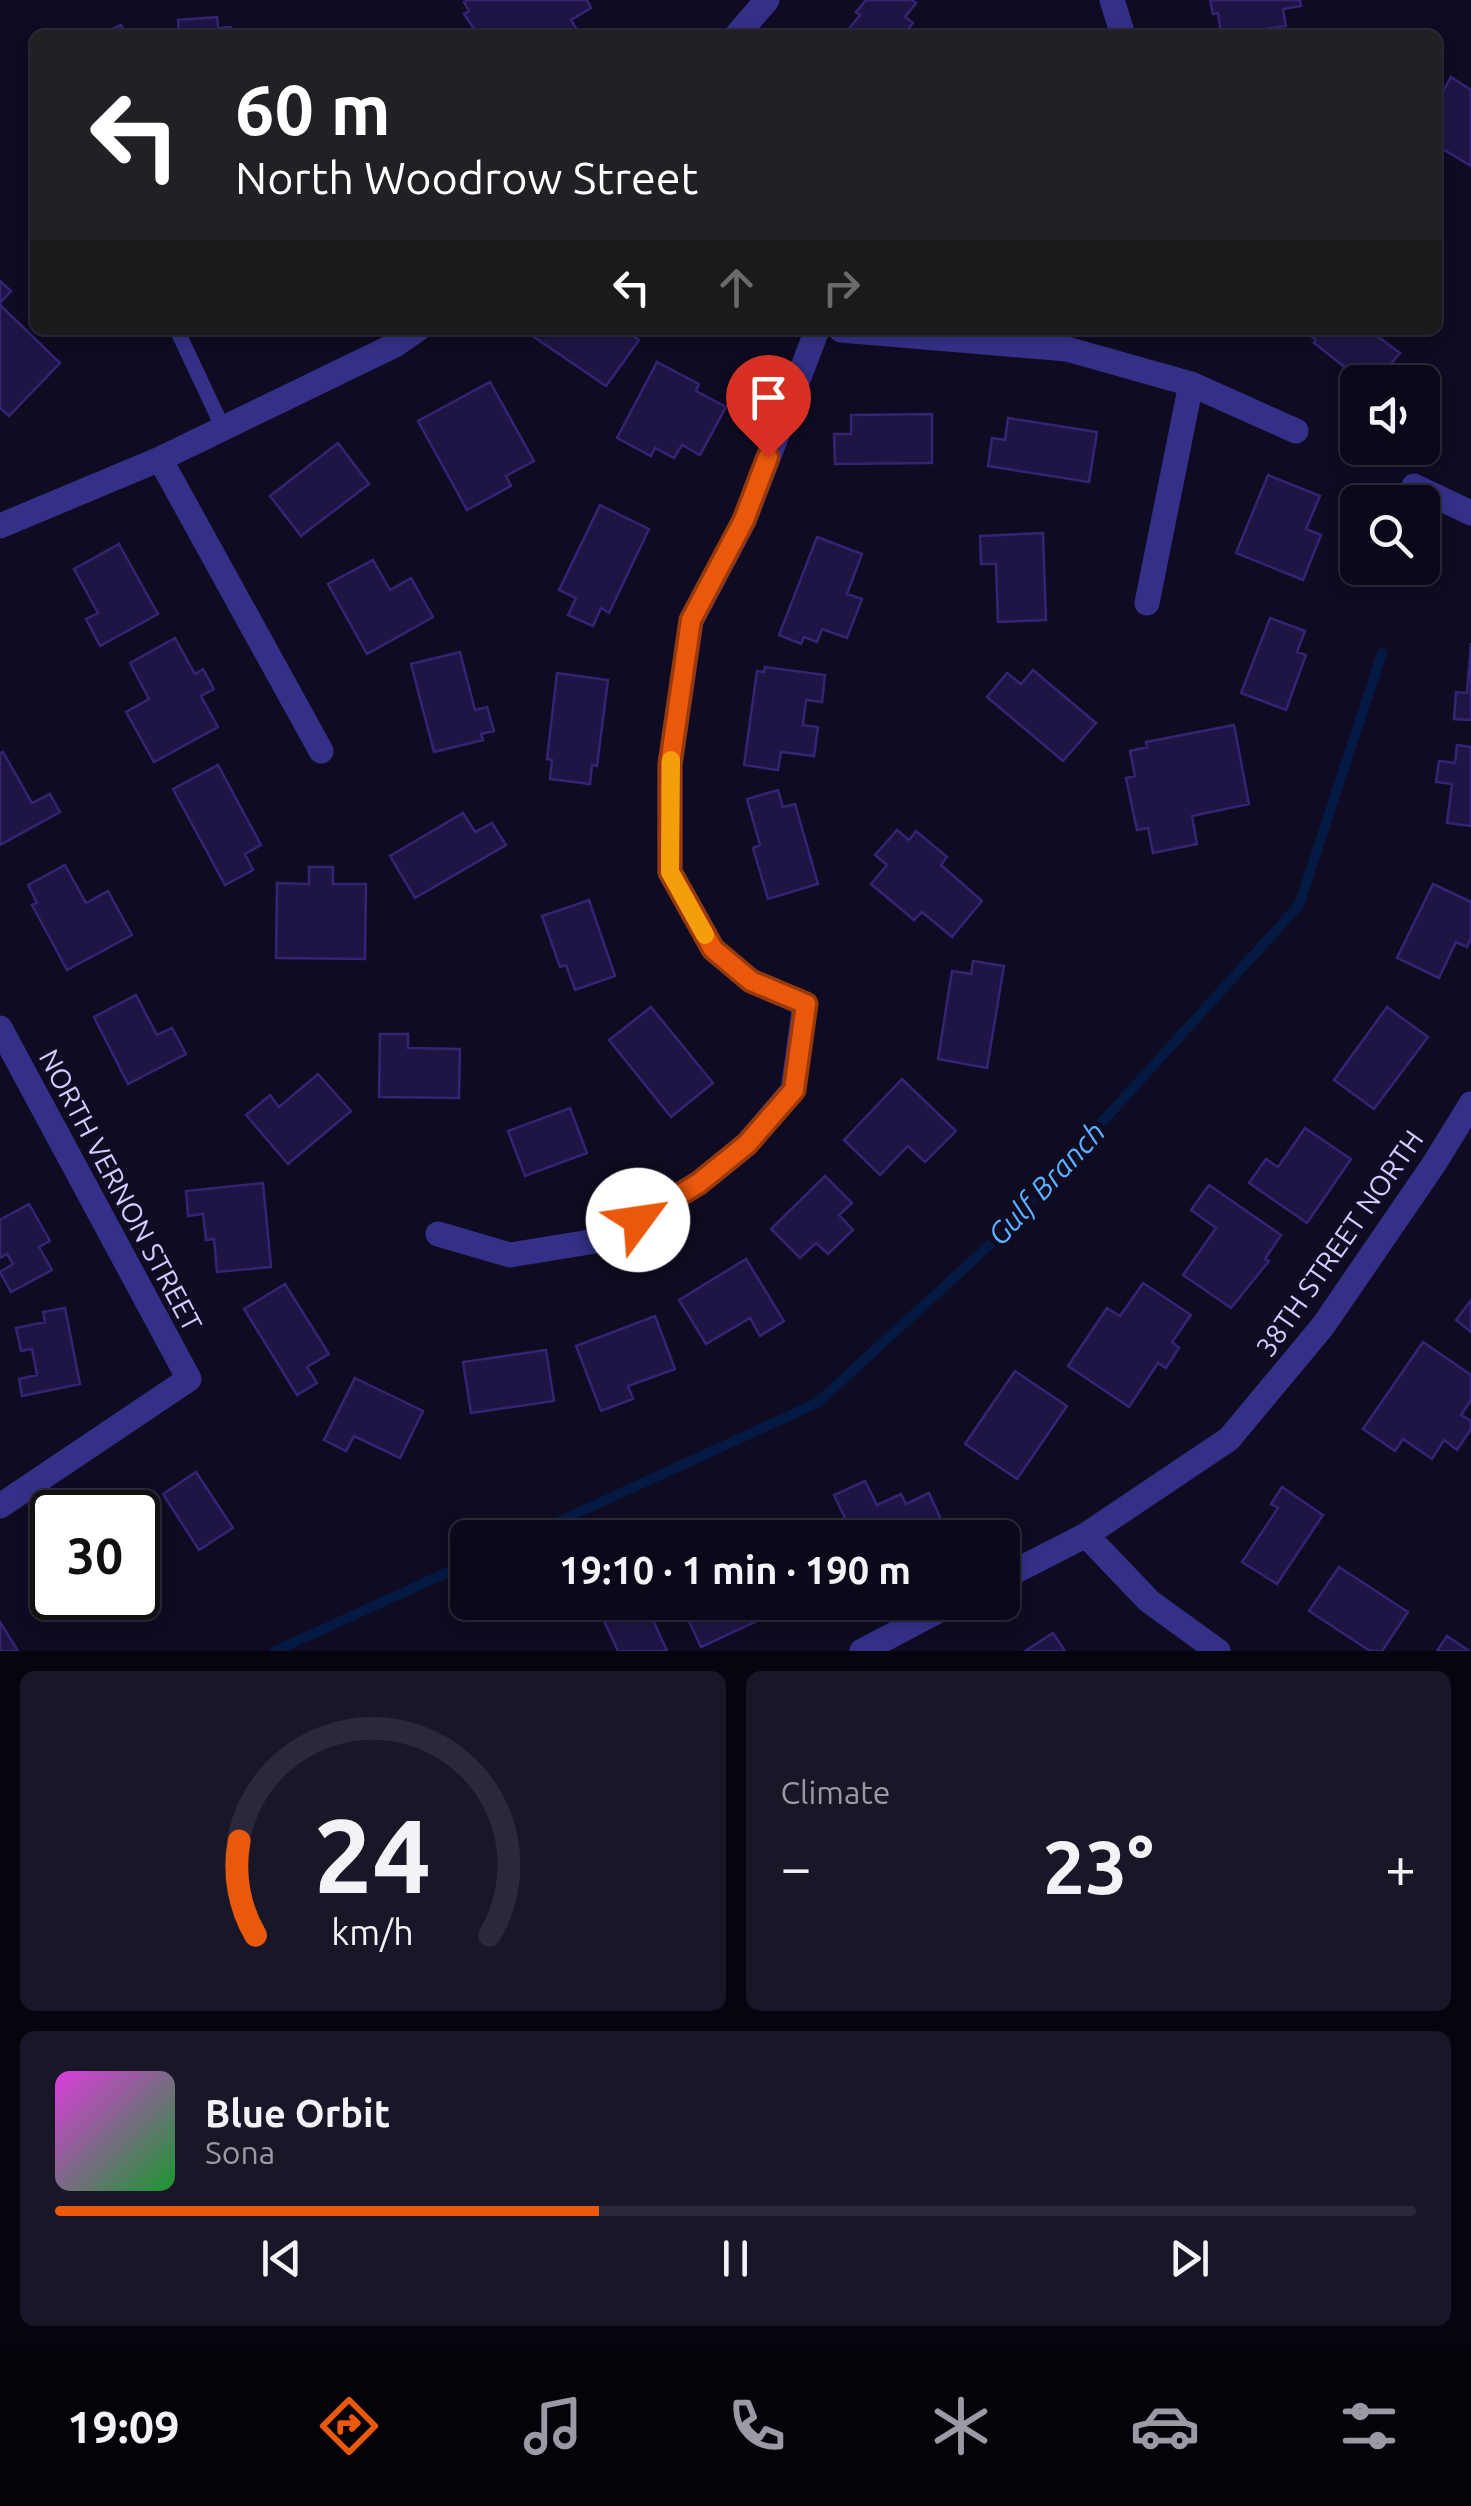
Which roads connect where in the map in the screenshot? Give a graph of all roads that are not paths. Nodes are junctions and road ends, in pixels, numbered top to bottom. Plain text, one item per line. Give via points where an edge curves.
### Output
1 (767, 0) edge
2 (1112, 0) edge
3 (741, 30) edge
4 (1121, 30) edge
5 (179, 335) edge
6 (410, 335) edge
7 (815, 335) edge
8 (901, 335) edge
9 (1191, 384) junction
10 (223, 428) junction
11 (1296, 431) dead end
12 (160, 459) junction
13 (1440, 498) edge
14 (1471, 513) edge
15 (0, 526) edge
16 (1147, 603) dead end
17 (321, 751) dead end
18 (0, 1028) edge
19 (1471, 1104) edge
20 (438, 1234) dead end
21 (0, 1506) edge
22 (1086, 1534) junction
23 (1020, 1569) edge
24 (921, 1620) edge
25 (862, 1651) edge
26 (1218, 1651) edge

1 - 3 street
2 - 4 street
5 - 10 lane
6 - 10 street
7 - 20 street via 744,520 691,620 670,764 670,872 713,949 751,981 806,1004 794,1090 711,1174 608,1239 510,1256
8 - 9 street via 1068,349
9 - 11 street
9 - 16 street
10 - 12 street
12 - 15 street
12 - 17 street
13 - 14 street
18 - 21 street, NORTH VERNON STREET via 189,1380
19 - 22 street, 38TH STREET NORTH via 1323,1326 1229,1440
22 - 23 street, 38TH STREET NORTH
22 - 26 street via 1149,1601
24 - 25 street

